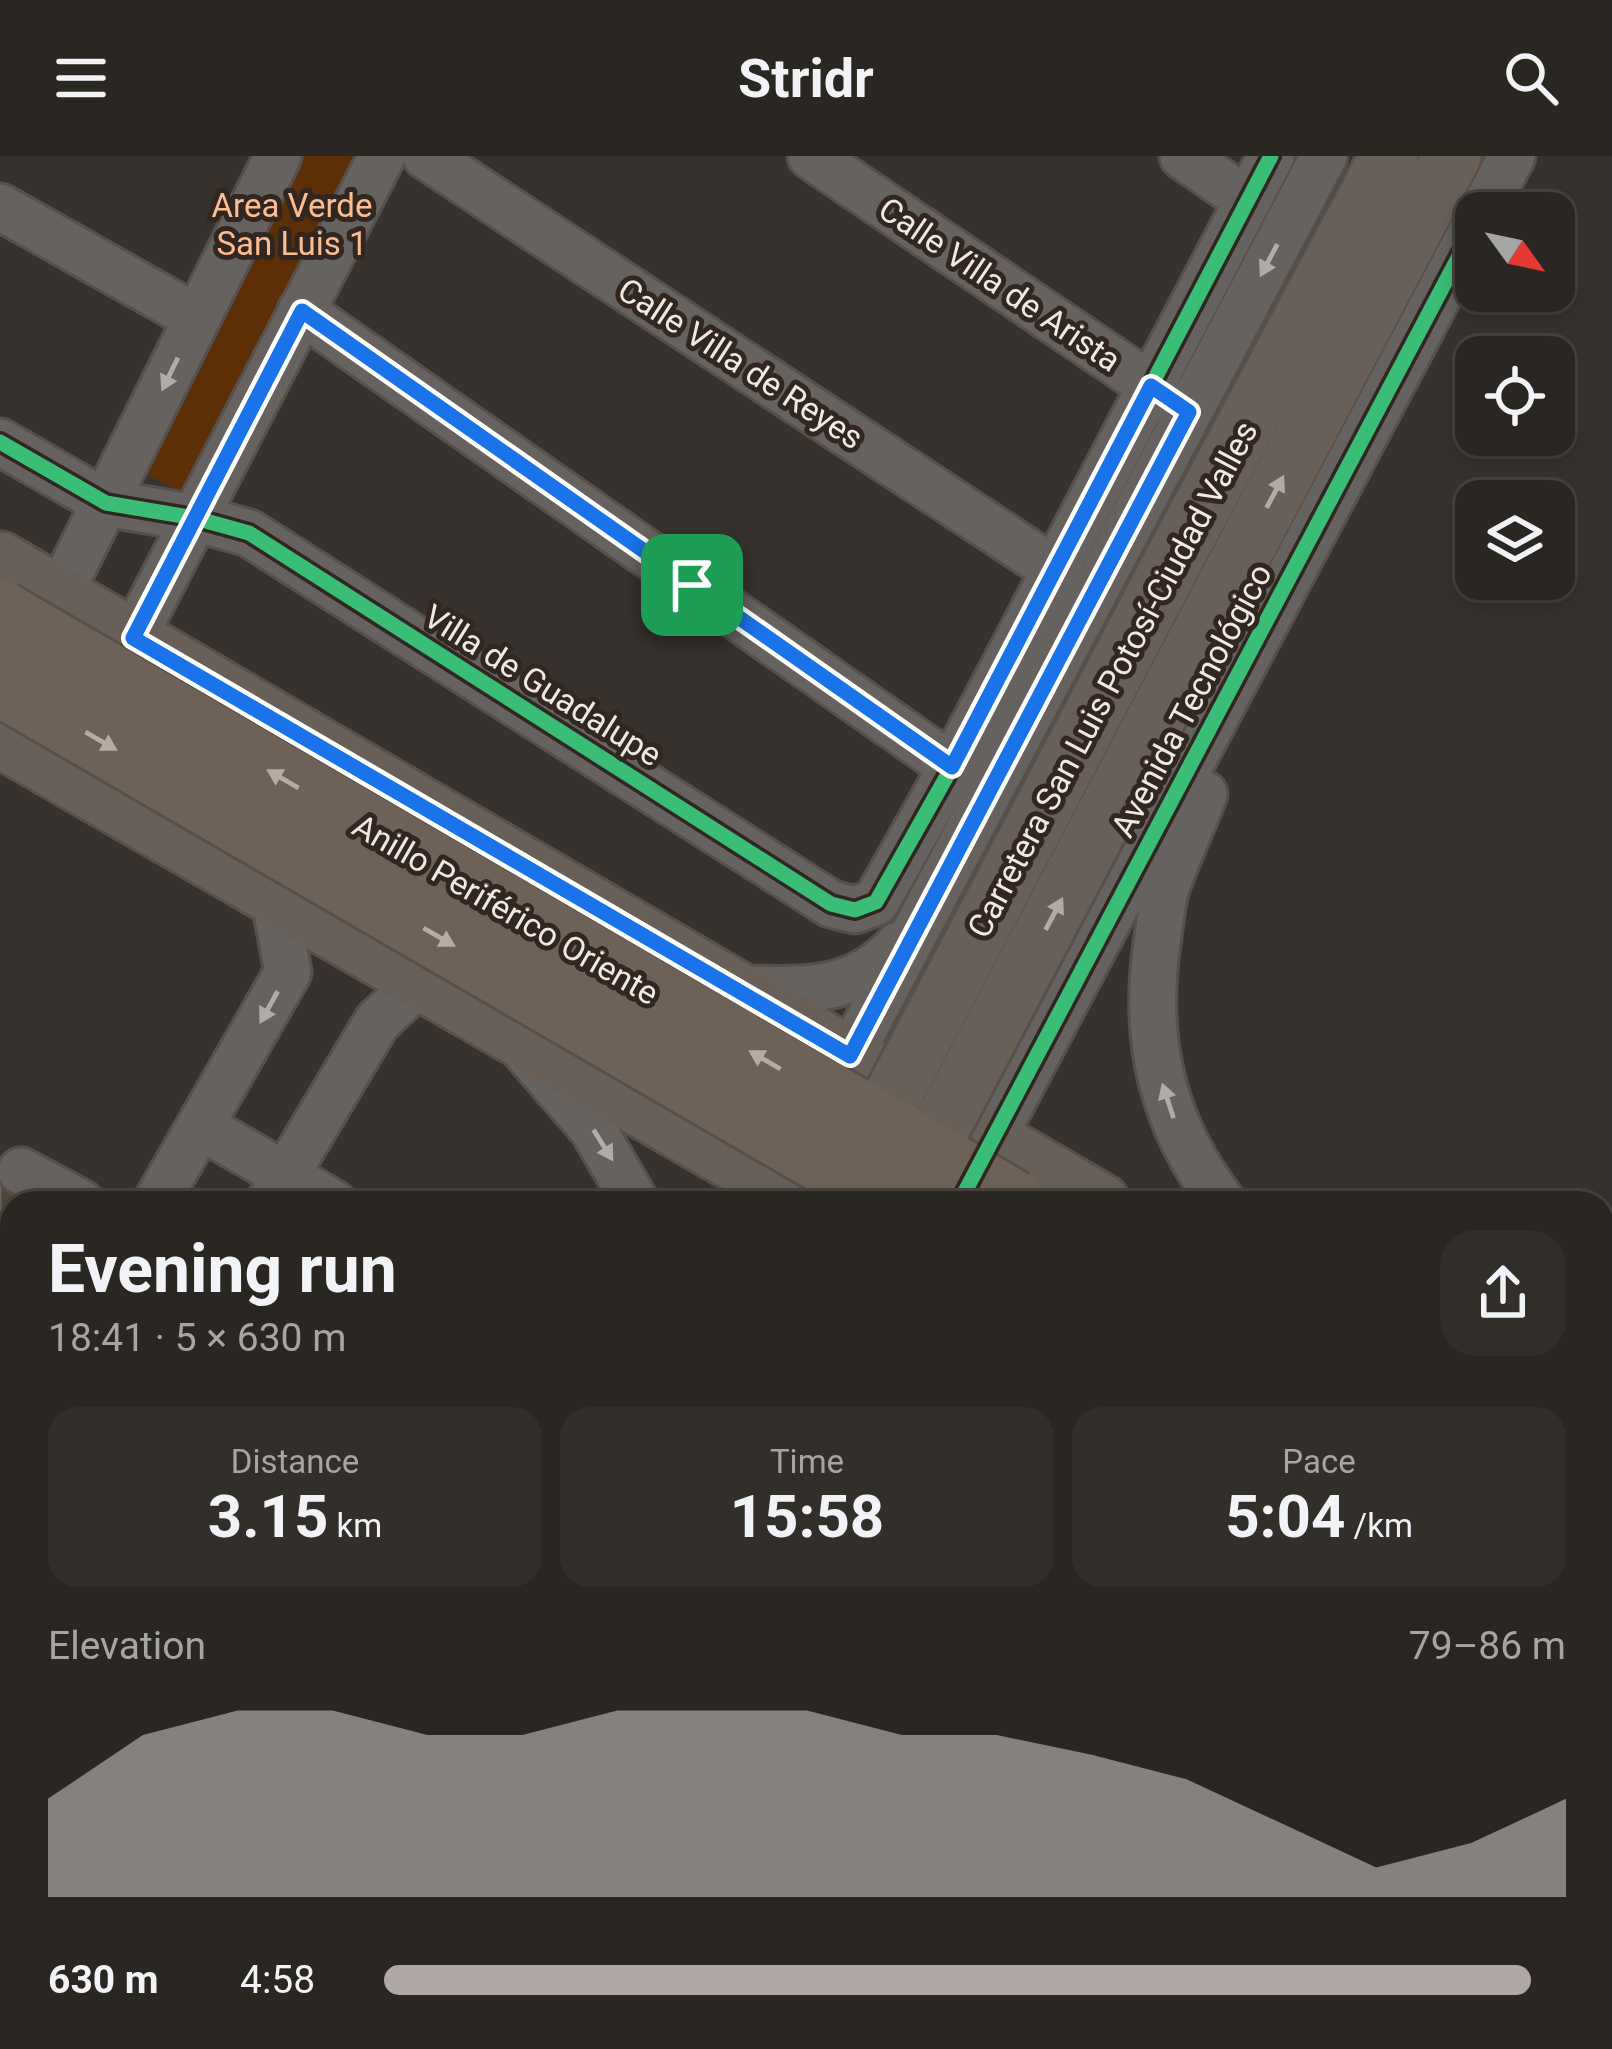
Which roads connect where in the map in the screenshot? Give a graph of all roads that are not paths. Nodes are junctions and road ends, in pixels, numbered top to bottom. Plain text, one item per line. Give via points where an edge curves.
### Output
1 (278, 156) edge
2 (382, 156) edge
3 (426, 156) edge
4 (811, 156) edge
5 (1183, 156) edge
6 (1271, 156) edge
7 (1324, 156) edge
8 (1389, 156) edge
9 (1452, 156) edge
10 (1512, 156) edge
11 (1493, 192) edge
12 (1248, 201) junction
13 (0, 207) edge
14 (1455, 264) edge
15 (302, 311) junction
16 (197, 318) junction
17 (1151, 386) junction
18 (1189, 412) junction
19 (0, 442) edge
20 (106, 502) junction
21 (195, 518) junction
22 (0, 561) edge
23 (1055, 570) junction
24 (30, 605) edge
25 (1264, 626) junction
26 (133, 638) junction
27 (0, 682) edge
28 (0, 738) edge
29 (347, 763) junction
30 (952, 767) junction
31 (274, 896) junction
32 (921, 921) junction
33 (421, 981) junction
34 (1074, 986) junction
35 (735, 989) junction
36 (506, 1030) junction
37 (850, 1056) junction
38 (202, 1127) junction
39 (992, 1139) junction
40 (21, 1171) dead end
41 (277, 1189) edge
42 (58, 1191) edge
43 (163, 1191) edge
44 (629, 1191) edge
45 (775, 1191) edge
46 (790, 1191) edge
47 (842, 1191) edge
48 (879, 1191) edge
49 (906, 1191) edge
50 (965, 1191) edge
51 (992, 1191) edge
52 (1081, 1191) edge
53 (1214, 1191) edge

1 - 16 street
2 - 15 street
3 - 23 street, Calle Villa de Reyes
4 - 17 street, Calle Villa de Arista
5 - 12 street
6 - 12 street
7 -> 18 street
8 - 47 main road, Carretera San Luis Potosí-Ciudad Valles, bridge
49 -> 9 main road, bridge
10 - 11 street
12 - 17 street
13 - 16 street
14 - 25 street, Avenida Tecnológico
15 - 21 street
15 - 30 street
16 -> 20 street
17 - 18 street, Calle Villa de Arista
17 - 23 street
18 - 32 street
19 - 20 street, Villa de Guadalupe
20 - 21 street, Villa de Guadalupe
20 - 24 street
21 - 26 street
21 - 30 street, Villa de Guadalupe via 249,533 831,904 855,910 876,902
22 - 24 main road, Anillo Periférico Oriente
23 - 30 street
24 - 26 main road, Anillo Periférico Oriente
51 -> 24 highway, Anillo Periférico Oriente, bridge
25 - 34 street, Avenida Tecnológico
53 -> 25 street via 1170,1112 1152,1047 1153,975 1165,892
26 - 29 main road, Anillo Periférico Oriente
27 -> 48 highway, Anillo Periférico Oriente, bridge
28 - 31 main road
29 - 31 main road via 378,794 386,815 388,837 373,878 336,903 314,907
29 - 35 main road, Anillo Periférico Oriente
31 - 33 main road
31 -> 38 street via 288,972
32 - 34 street via 938,974 975,1007 1024,1010
32 - 35 street via 860,978 804,989
32 - 37 street
33 - 36 main road
33 - 41 street via 377,1022
34 - 39 street, Avenida Tecnológico
35 - 37 main road, Anillo Periférico Oriente
36 -> 44 street via 593,1129
36 - 45 main road
37 - 39 main road, Anillo Periférico Oriente
37 - 46 street
38 - 41 street
38 - 43 street
39 - 50 street, Avenida Tecnológico
39 - 52 main road, Anillo Periférico Oriente
40 - 42 street

